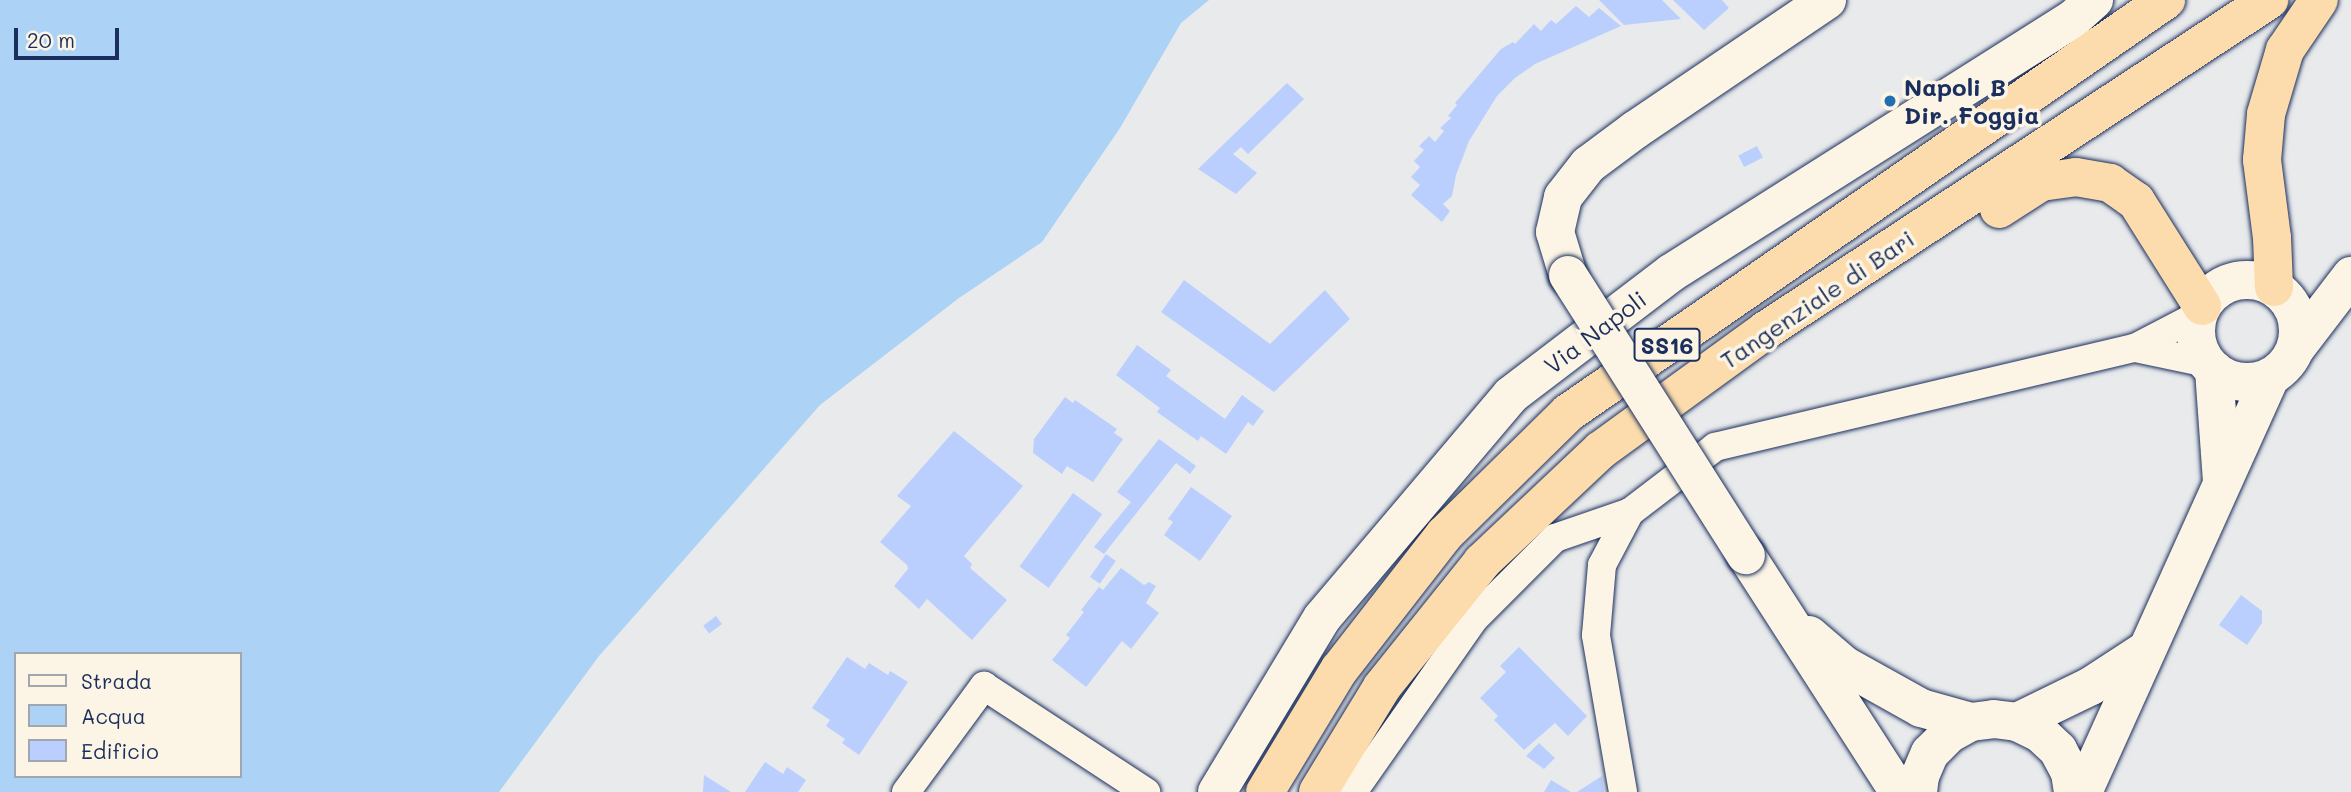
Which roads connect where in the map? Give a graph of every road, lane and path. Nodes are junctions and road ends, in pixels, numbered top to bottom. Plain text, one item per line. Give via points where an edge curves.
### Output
1 (1827, 0) edge
2 (2094, 0) edge
3 (2166, 0) edge
4 (2269, 0) edge
5 (2319, 0) edge
6 (2143, 11) edge
7 (2350, 277) edge
8 (2278, 289) junction
9 (2200, 311) junction
10 (1766, 330) junction
11 (2135, 348) junction
12 (2296, 348) junction
13 (2211, 367) junction
14 (2270, 377) junction
15 (2222, 486) junction
16 (1630, 512) junction
17 (1783, 614) junction
18 (2146, 649) junction
19 (1971, 722) junction
20 (2017, 722) junction
21 (906, 792) edge
22 (1146, 792) edge
23 (1217, 792) edge
24 (1265, 792) edge
25 (1318, 792) edge
26 (1353, 792) edge
27 (1623, 792) edge
28 (1899, 792) edge
29 (1918, 792) edge
30 (2073, 792) edge
31 (2083, 792) edge

1 - 17 street, bridge via 1588,165 1563,197 1555,232 1567,275
2 - 23 street, Via Napoli via 2074,18 1671,273 1511,396 1322,618
3 - 6 highway, Tangenziale di Bari / SS16
4 - 10 highway, Tangenziale di Bari / SS16
5 - 8 highway via 2285,50 2266,114 2262,160
6 - 24 highway, Tangenziale di Bari / SS16 via 1568,413 1445,534 1339,670
7 - 8 street
7 - 12 street
8 - 9 street via 2254,279 2234,281 2216,290
8 - 12 street via 2298,318
9 - 10 highway via 2136,201 2110,183 2076,177 2041,182 1846,308
9 - 11 street
9 - 13 street via 2197,340
10 - 25 highway, Tangenziale di Bari / SS16 via 1601,450 1482,562 1381,687
11 - 13 street
11 - 16 street via 1715,447
12 - 14 street via 2286,366
13 - 14 street via 2237,382
13 - 15 street
14 - 15 street
15 - 18 street
16 - 26 street via 1555,538 1475,618
16 - 27 street via 1602,565 1595,635
17 - 19 street via 1844,665 1922,708
17 - 28 street
18 - 20 street via 2091,686
18 - 31 street
19 - 20 street
19 - 29 street via 1948,734 1930,753
20 - 30 street via 2040,733 2059,750
21 - 22 street via 984,686

